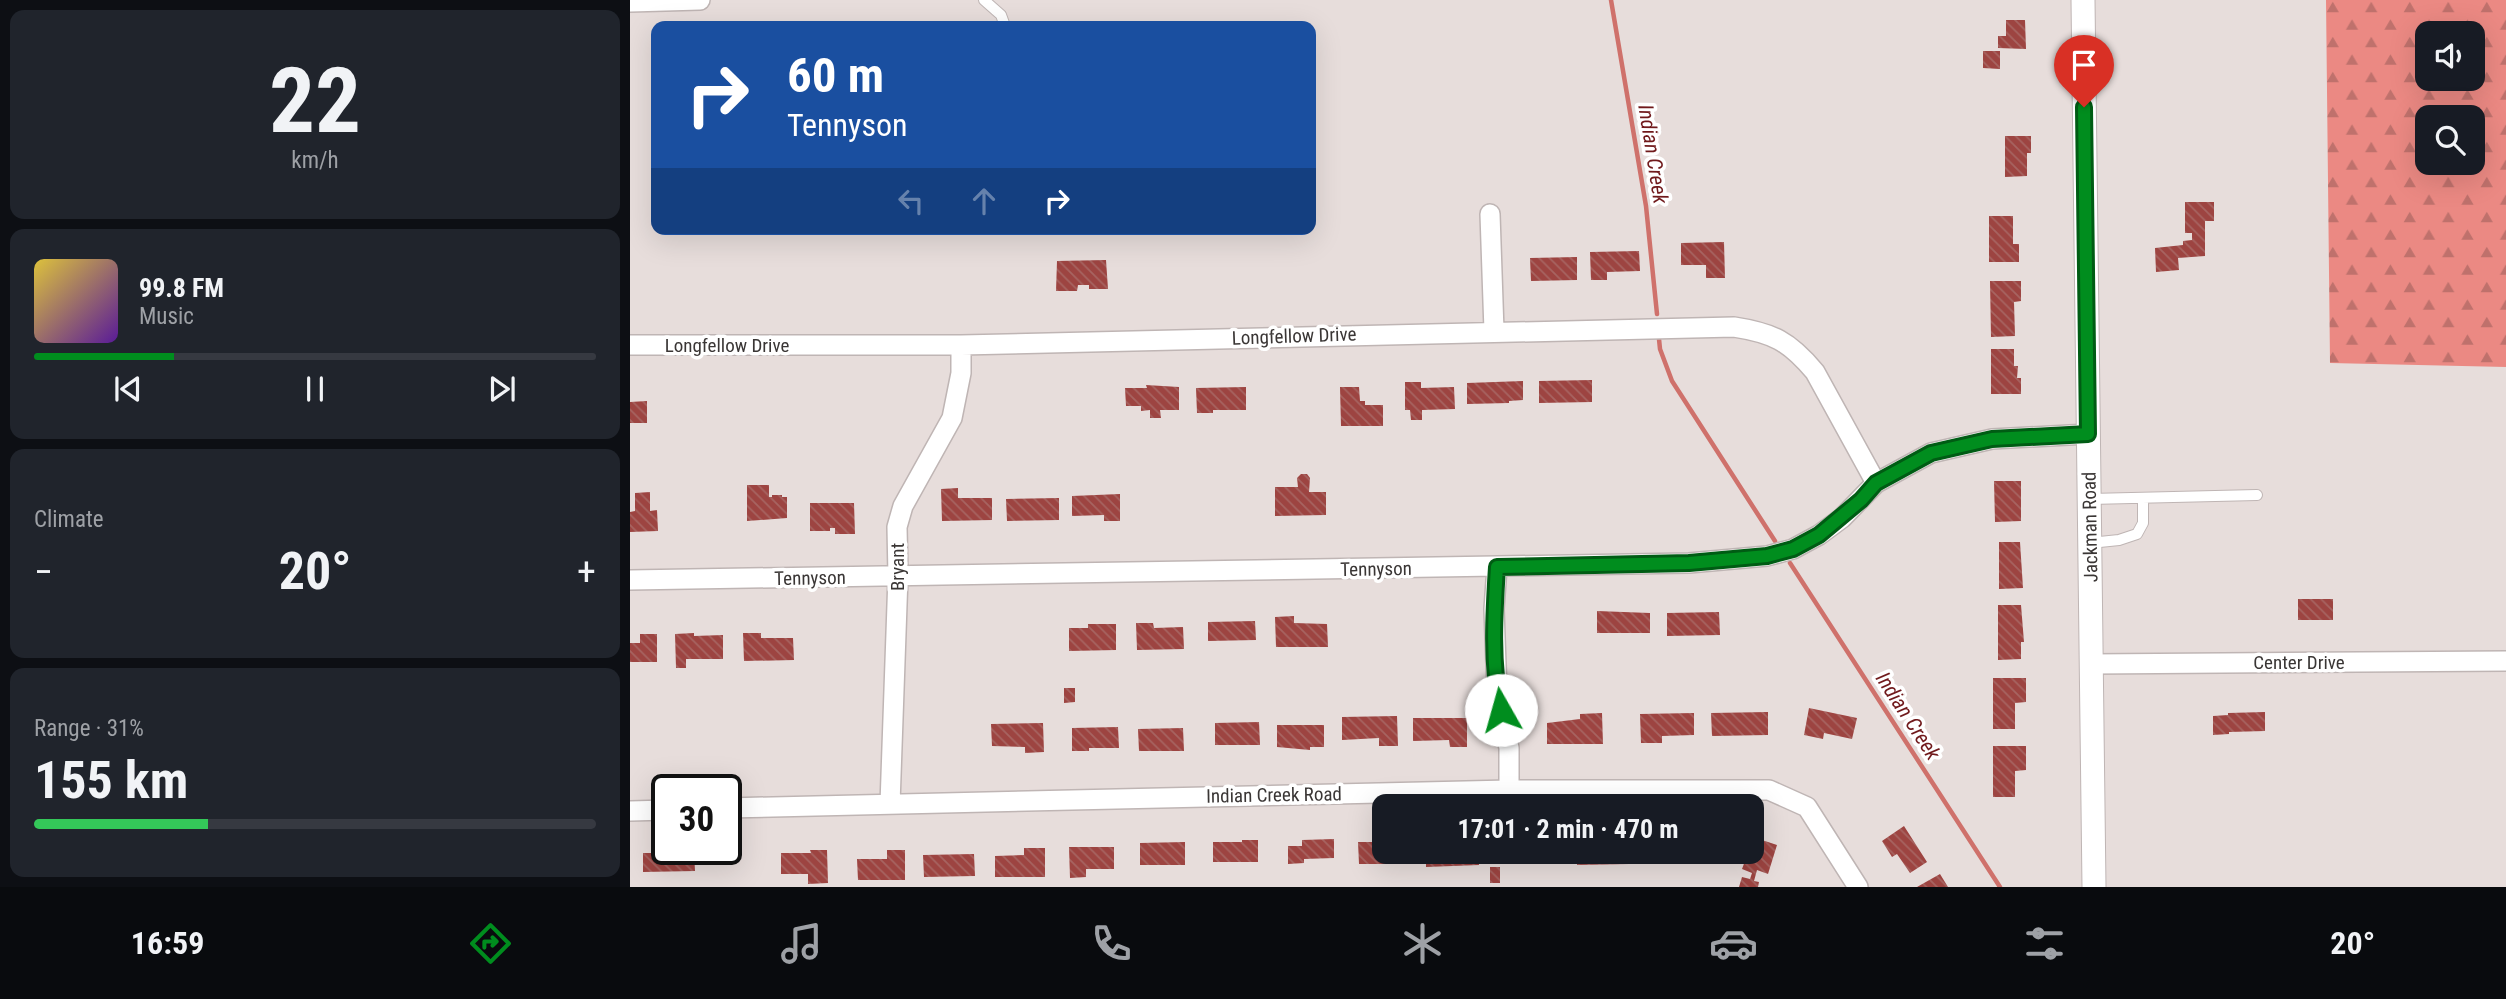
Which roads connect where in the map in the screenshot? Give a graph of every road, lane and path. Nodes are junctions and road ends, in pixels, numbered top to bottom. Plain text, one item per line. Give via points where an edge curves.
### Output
1 (700, 0) edge
2 (984, 0) edge
3 (2083, 0) edge
4 (630, 2) edge
5 (1003, 21) edge
6 (1490, 214) dead end
7 (1494, 331) junction
8 (630, 345) edge
9 (961, 345) junction
10 (2088, 434) junction
11 (1876, 483) junction
12 (2257, 495) dead end
13 (2143, 498) junction
14 (2089, 499) junction
15 (2090, 543) junction
16 (1497, 567) junction
17 (898, 576) junction
18 (630, 580) edge
19 (2506, 661) edge
20 (2092, 664) junction
21 (1509, 790) junction
22 (890, 803) junction
23 (742, 808) edge
24 (651, 810) edge
25 (630, 811) edge
26 (1858, 887) edge
27 (2094, 887) edge

1 - 4 street
2 - 5 lane
3 - 10 street, Jackman Road
6 - 7 street
7 - 9 street, Longfellow Drive
7 - 11 street, Longfellow Drive via 1734,327 1761,331 1785,341 1815,372
8 - 9 street, Longfellow Drive
9 - 17 street, Bryant via 952,418 903,506 897,527
10 - 11 street, Tennyson via 1992,439 1943,450
10 - 14 street, Jackman Road
11 - 16 street, Tennyson via 1819,535 1767,556 1689,563
12 - 13 lane
13 - 14 lane
13 - 15 lane via 2143,523 2137,534
14 - 15 street, Jackman Road
15 - 20 street, Jackman Road
16 - 17 street, Tennyson
16 - 21 street via 1497,692 1509,748
17 - 18 street, Tennyson
17 - 22 street, Bryant
19 - 20 street, Center Drive
20 - 27 street, Jackman Road
21 - 22 street, Indian Creek Road
21 - 26 street, Indian Creek Road via 1769,790 1807,807
22 - 23 street, Indian Creek Road
24 - 25 street

